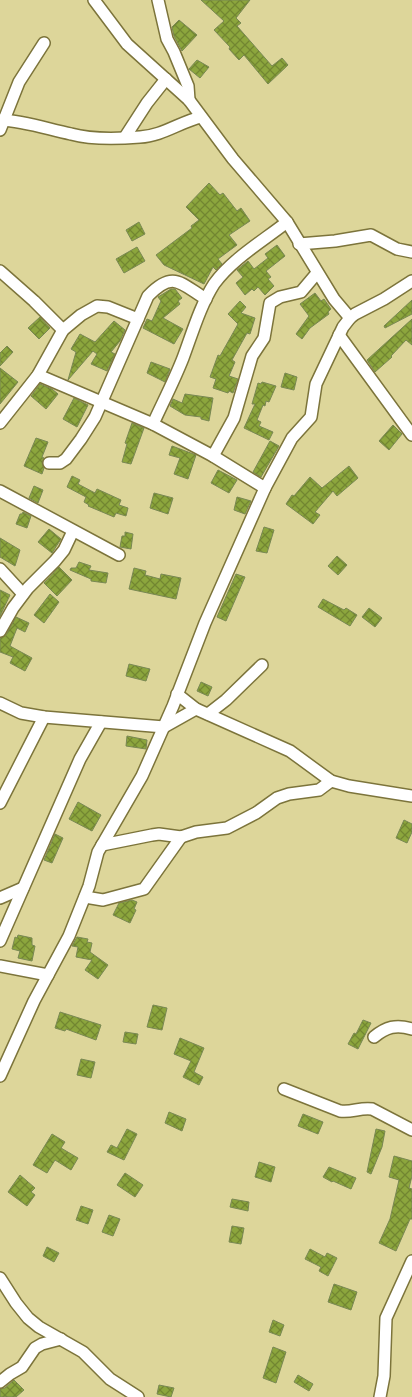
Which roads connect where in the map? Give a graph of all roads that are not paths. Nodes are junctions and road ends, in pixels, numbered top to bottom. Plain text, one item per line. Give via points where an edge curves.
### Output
1 (94, 0) edge
2 (158, 0) edge
3 (44, 43) dead end
4 (166, 79) junction
5 (189, 100) junction
6 (201, 117) junction
7 (1, 123) edge
8 (124, 137) junction
9 (286, 222) junction
10 (299, 244) junction
11 (412, 252) edge
12 (0, 271) edge
13 (317, 273) junction
14 (410, 284) edge
15 (206, 299) junction
16 (350, 318) junction
17 (138, 319) junction
18 (63, 330) junction
19 (339, 335) junction
20 (38, 375) junction
21 (102, 403) junction
22 (0, 423) edge
23 (153, 424) junction
24 (412, 435) edge
25 (213, 456) junction
26 (49, 463) dead end
27 (265, 488) junction
28 (0, 491) edge
29 (73, 531) junction
30 (119, 555) dead end
31 (0, 570) edge
32 (23, 594) junction
33 (0, 631) edge
34 (262, 665) dead end
35 (177, 694) junction
36 (0, 704) edge
37 (196, 709) junction
38 (208, 714) junction
39 (44, 717) junction
40 (102, 722) junction
41 (164, 727) junction
42 (331, 781) junction
43 (412, 796) edge
44 (0, 803) edge
45 (181, 837) junction
46 (102, 845) junction
47 (23, 888) junction
48 (85, 897) junction
49 (0, 898) edge
50 (0, 941) edge
51 (0, 966) edge
52 (48, 976) junction
53 (412, 1029) edge
54 (374, 1037) dead end
55 (0, 1076) edge
56 (284, 1089) dead end
57 (412, 1130) edge
58 (412, 1261) edge
59 (0, 1278) edge
60 (61, 1339) junction
61 (0, 1382) edge
62 (138, 1397) edge
63 (380, 1397) edge

1 - 4 street via 127,44
2 - 5 street via 167,39 186,80
3 - 7 street via 22,76
4 - 5 street
4 - 8 street
5 - 6 street
6 - 8 street via 161,133
6 - 9 street
7 - 8 street via 50,128 87,137
9 - 10 street
9 - 15 street via 223,273
10 - 11 street via 371,235 397,249
10 - 13 street
12 - 18 street
13 - 16 street
13 - 25 street via 301,292 280,297 270,304 264,338 252,356 234,418
14 - 16 street
15 - 17 street via 179,282 165,281 148,296
15 - 23 street
16 - 19 street
17 - 18 street via 108,307 96,306
17 - 21 street
18 - 20 street
19 - 24 street
19 - 27 street via 316,384 311,417 292,438
20 - 21 street
20 - 22 street
21 - 23 street
21 - 26 street via 66,459 60,463
23 - 25 street
25 - 27 street
27 - 35 street
28 - 29 street
29 - 30 street
29 - 32 street via 64,550
31 - 32 street
32 - 33 street
34 - 38 street
35 - 37 street
35 - 41 street
36 - 39 street via 21,713
37 - 38 street
37 - 41 street
38 - 42 street via 290,751
39 - 40 street
39 - 44 street
40 - 41 street
40 - 47 street via 80,759
41 - 46 street via 142,776
42 - 43 street
42 - 45 street via 319,790 277,798 227,828
45 - 46 street via 152,835
45 - 48 street via 144,889 103,900
46 - 48 street
47 - 49 street
47 - 50 street
48 - 52 street
51 - 52 street
52 - 55 street
53 - 54 street via 393,1027
56 - 57 street via 340,1111 372,1109
58 - 63 street via 386,1318
59 - 60 street via 28,1318
60 - 61 street via 35,1348 22,1367
60 - 62 street via 91,1358 110,1379

